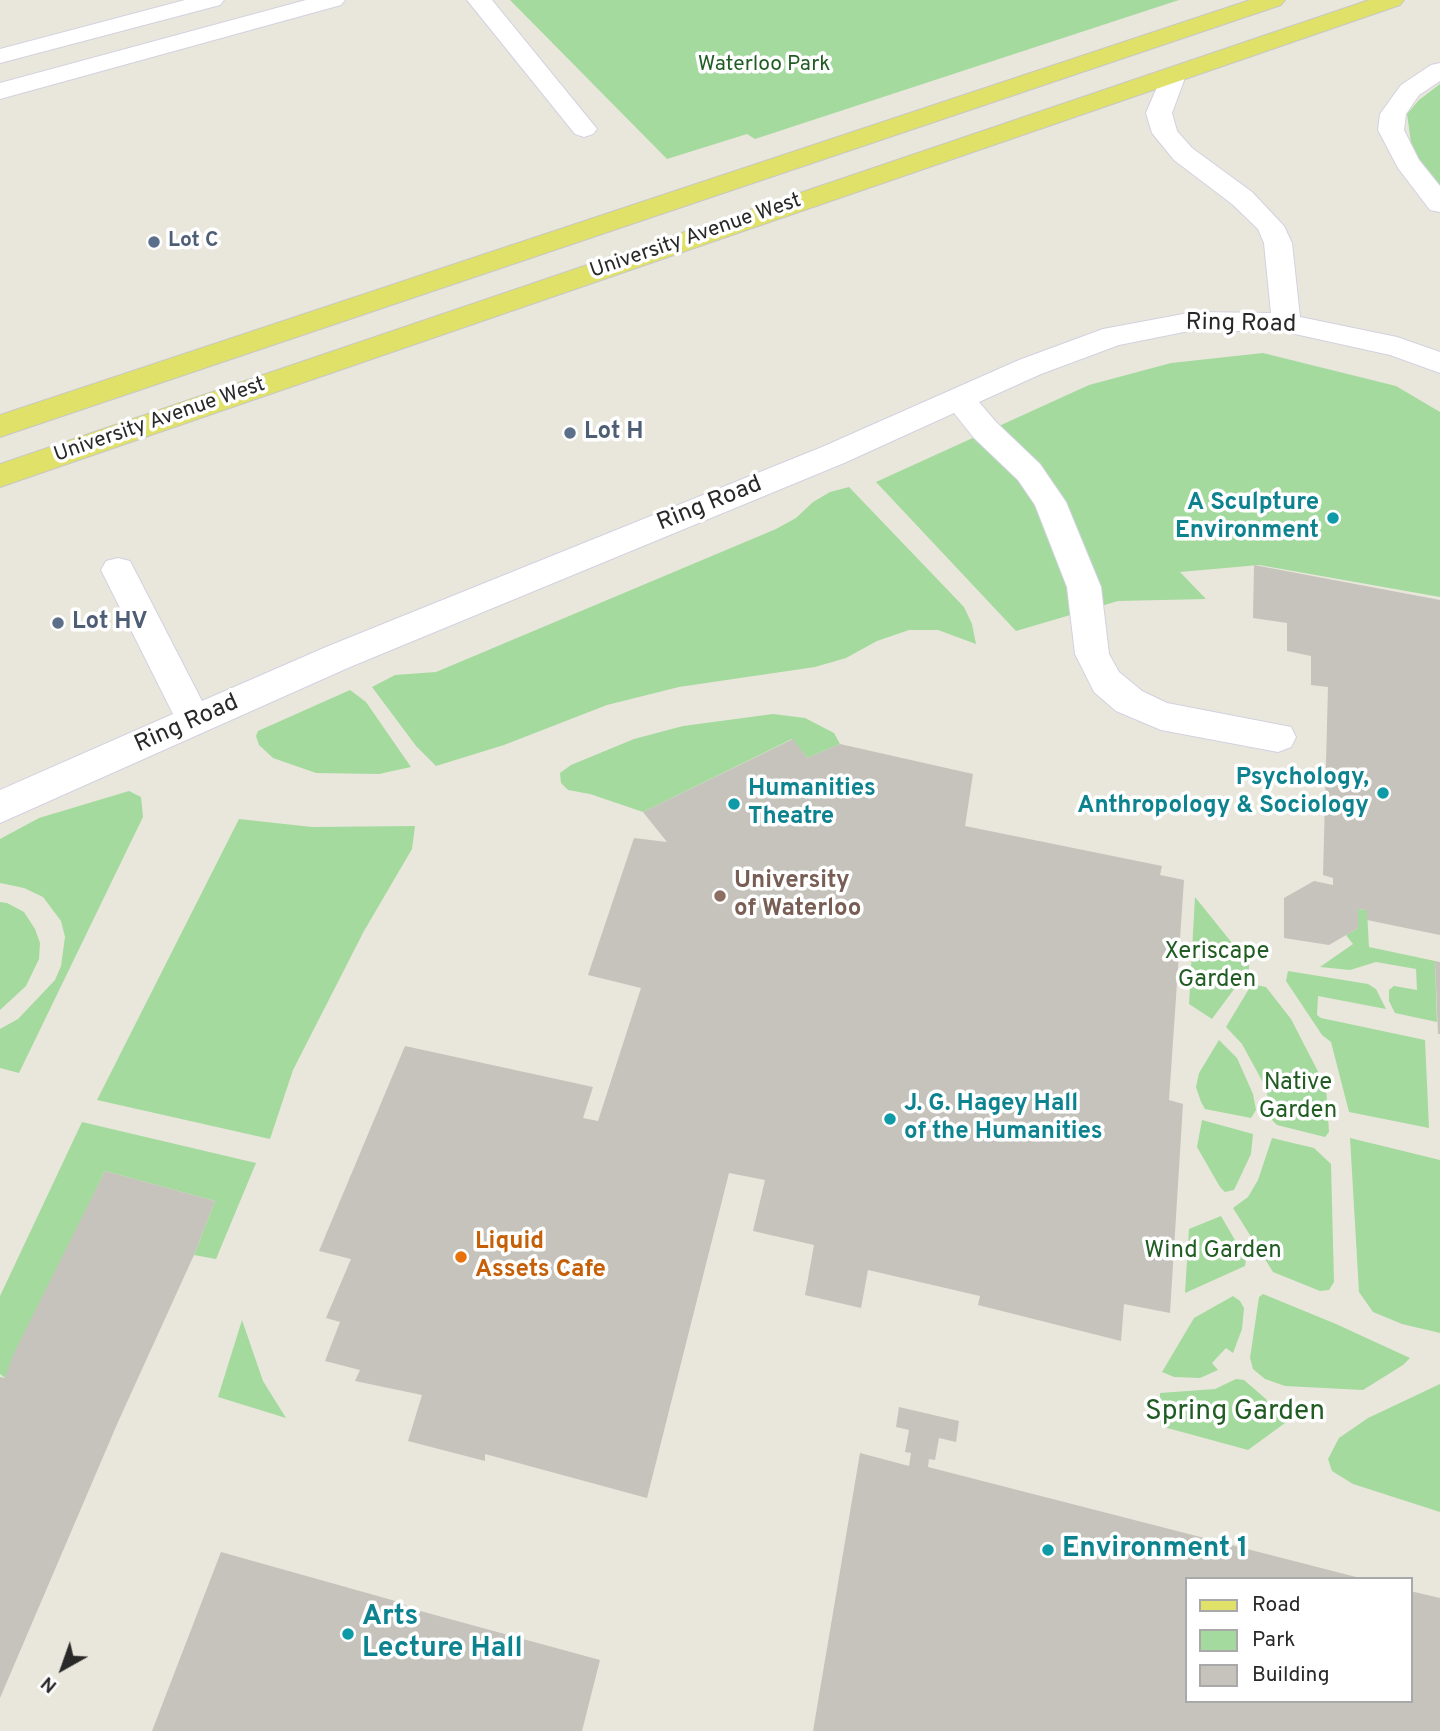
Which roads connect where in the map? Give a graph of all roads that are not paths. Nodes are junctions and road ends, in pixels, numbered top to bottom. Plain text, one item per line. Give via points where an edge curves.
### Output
1 (212, 0) edge
2 (332, 0) edge
3 (479, 0) edge
4 (1272, 0) edge
5 (1392, 0) edge
6 (0, 56) edge
7 (1440, 70) edge
8 (1174, 75) junction
9 (0, 91) edge
10 (584, 129) dead end
11 (1440, 204) edge
12 (1286, 323) junction
13 (1439, 361) edge
14 (960, 399) junction
15 (0, 426) edge
16 (0, 476) edge
17 (118, 570) dead end
18 (195, 722) junction
19 (1278, 737) dead end
20 (0, 807) edge

1 - 6 street
2 - 9 street
3 - 10 street
4 - 15 main road, University Avenue West
5 - 8 main road, University Avenue West
7 - 11 street via 1410,90 1393,114 1391,130 1407,162
8 - 12 street via 1159,113 1165,133 1183,154 1242,198 1270,226 1278,243
8 - 16 main road, University Avenue West
12 - 13 street, Ring Road
12 - 14 street, Ring Road via 1194,321 1125,333 1030,367
14 - 18 street, Ring Road via 338,657
14 - 19 street via 1029,472 1050,502 1084,587 1093,654 1106,682 1129,701 1161,716
17 - 18 street
18 - 20 street, Ring Road

